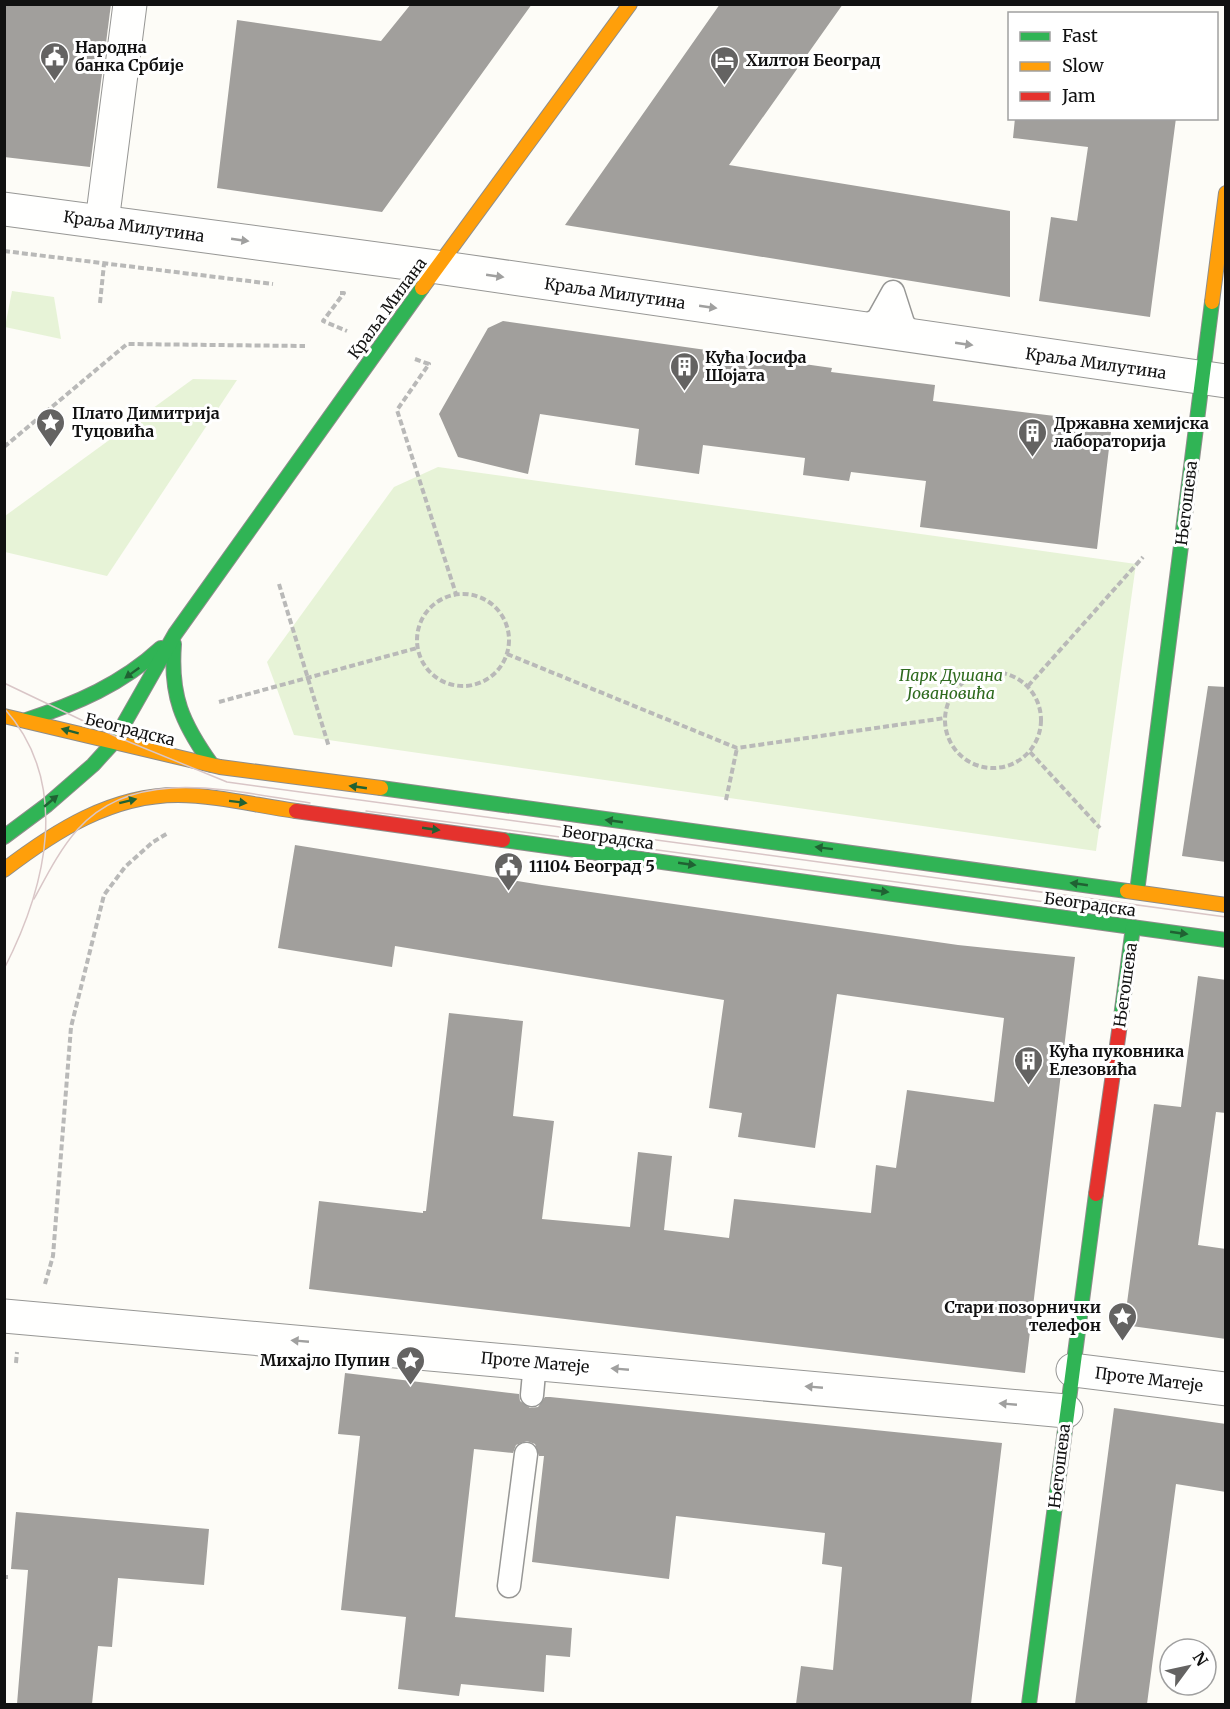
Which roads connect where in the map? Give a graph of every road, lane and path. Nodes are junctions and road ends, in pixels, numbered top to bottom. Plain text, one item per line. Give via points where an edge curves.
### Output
1 (130, 4) edge
2 (630, 4) edge
3 (1226, 193) edge
4 (4, 209) edge
5 (102, 222) junction
6 (4, 251) edge
7 (104, 264) junction
8 (437, 267) junction
9 (275, 285) dead end
10 (332, 292) dead end
11 (100, 303) dead end
12 (323, 321) dead end
13 (862, 329) junction
14 (914, 337) junction
15 (305, 346) dead end
16 (429, 364) dead end
17 (1213, 380) edge
18 (4, 447) edge
19 (1145, 554) dead end
20 (279, 584) dead end
21 (456, 594) junction
22 (175, 634) junction
23 (417, 648) junction
24 (507, 654) junction
25 (308, 677) junction
26 (1028, 686) junction
27 (219, 702) dead end
28 (4, 716) edge
29 (945, 718) junction
30 (26, 720) junction
31 (113, 743) junction
32 (737, 747) junction
33 (330, 749) dead end
34 (1030, 752) junction
35 (212, 765) junction
36 (725, 804) dead end
37 (1100, 828) dead end
38 (171, 832) dead end
39 (4, 837) edge
40 (4, 870) edge
41 (1137, 892) junction
42 (1226, 905) edge
43 (1133, 927) junction
44 (1226, 940) edge
45 (53, 1256) dead end
46 (4, 1316) edge
47 (535, 1362) junction
48 (1073, 1370) junction
49 (1226, 1389) edge
50 (532, 1395) dead end
51 (1066, 1411) junction
52 (526, 1454) dead end
53 (509, 1586) dead end
54 (1029, 1704) edge

1 - 5 street
2 - 8 main road, Краља Милана
3 - 17 main road, Његошева
4 - 5 street, Краља Милутина
5 -> 8 street, Краља Милутина
6 - 7 path
7 - 9 path
7 - 11 path
8 -> 13 street, Краља Милутина
8 - 22 main road, Краља Милана
10 - 12 path via 344,293
13 - 14 street, Краља Милутина
13 - 14 lane via 878,319 894,285 903,323
14 -> 17 street, Краља Милутина
15 - 18 path via 127,344
16 - 21 path via 398,410
17 - 41 main road, Његошева
19 - 26 path
20 - 25 path
21 - 23 path via 442,598 421,619
21 - 24 path via 484,599 496,608 508,634
22 -> 30 main road, Краља Милана via 146,663 105,690
22 - 31 main road, Краља Милана
22 - 35 main road via 173,688 179,714
23 - 24 path via 430,673 455,686 482,683 501,666
23 - 25 path
24 - 32 path
25 - 27 path
25 - 33 path
26 - 29 path via 1003,673 975,675 954,692
26 - 34 path via 1041,718 1038,739
28 - 30 main road, Краља Милана
29 - 32 path
29 - 34 path via 953,745 974,764 1003,767
31 -> 30 main road, Београдска
31 - 35 main road, Београдска
39 -> 31 main road, Краља Милана via 62,792
32 - 36 path
34 - 37 path
41 -> 35 main road, Београдска
38 - 45 path via 125,867 104,894 71,1027
40 -> 43 main road, Београдска via 72,824 112,805 180,795
41 - 42 main road, Београдска
41 - 43 street, Његошева
43 -> 44 main road, Београдска
43 - 48 main road, Његошева
47 -> 46 street, Проте Матеје
47 - 50 lane
51 -> 47 street, Проте Матеје
48 - 49 street, Проте Матеје
48 - 51 main road, Његошева
51 - 54 main road, Његошева
52 - 53 lane

